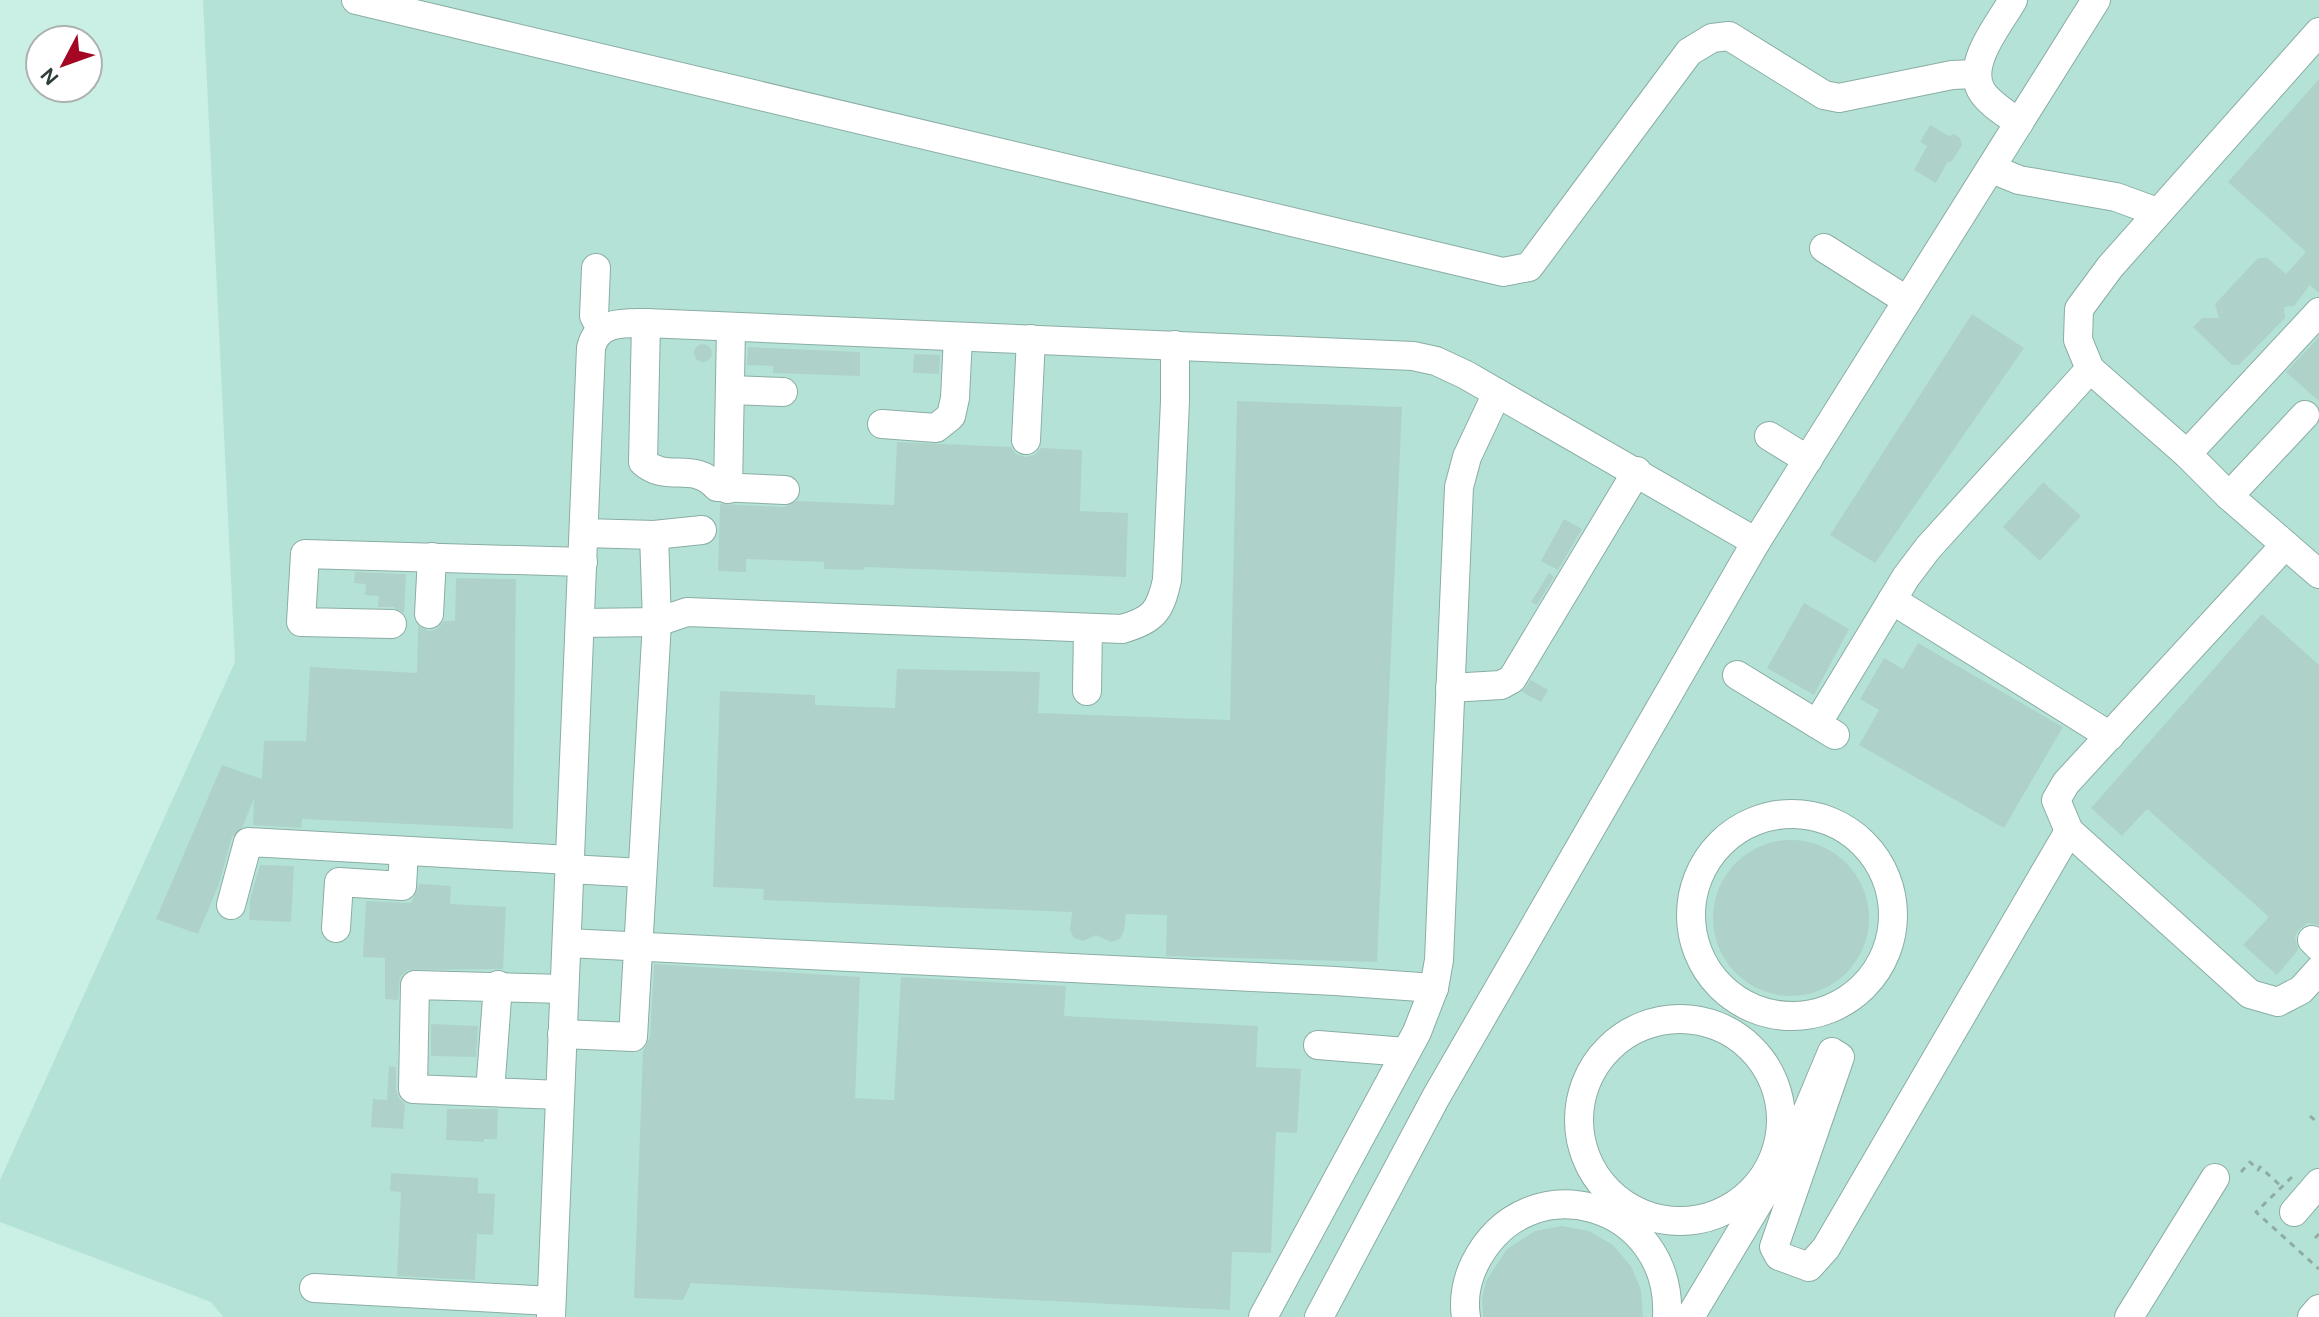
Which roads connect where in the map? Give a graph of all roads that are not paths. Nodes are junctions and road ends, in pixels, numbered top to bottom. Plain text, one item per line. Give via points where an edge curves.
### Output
1 (356, 0) edge
2 (2013, 0) edge
3 (2096, 0) edge
4 (2319, 32) edge
5 (1975, 74) junction
6 (2019, 123) junction
7 (1992, 169) junction
8 (2157, 212) junction
9 (1824, 248) dead end
10 (596, 268) dead end
11 (1906, 300) junction
12 (2319, 312) edge
13 (646, 323) junction
14 (731, 327) junction
15 (602, 330) junction
16 (958, 337) junction
17 (1031, 339) junction
18 (1175, 345) junction
19 (2090, 369) junction
20 (730, 390) junction
21 (783, 392) dead end
22 (1497, 393) junction
23 (2305, 415) dead end
24 (882, 424) dead end
25 (1769, 436) dead end
26 (1026, 440) dead end
27 (2187, 454) junction
28 (1808, 460) junction
29 (1637, 471) junction
30 (728, 489) junction
31 (785, 490) dead end
32 (2229, 496) junction
33 (702, 530) dead end
34 (584, 533) junction
35 (654, 535) junction
36 (1756, 542) junction
37 (2285, 545) junction
38 (432, 557) junction
39 (583, 562) junction
40 (2317, 567) edge
41 (1892, 600) junction
42 (429, 614) dead end
43 (657, 622) junction
44 (580, 623) junction
45 (392, 624) dead end
46 (1088, 628) junction
47 (1737, 675) dead end
48 (1450, 688) junction
49 (1087, 691) dead end
50 (2110, 736) junction
51 (2069, 831) junction
52 (404, 851) junction
53 (570, 864) junction
54 (642, 873) junction
55 (231, 905) dead end
56 (336, 928) dead end
57 (567, 943) junction
58 (637, 947) junction
59 (2319, 970) edge
60 (498, 985) junction
61 (1434, 988) junction
62 (564, 989) junction
63 (1762, 1012) junction
64 (562, 1034) junction
65 (1318, 1045) dead end
66 (1750, 1046) junction
67 (1406, 1052) junction
68 (490, 1092) junction
69 (560, 1095) junction
70 (2228, 1175) road end
71 (1770, 1177) junction
72 (1614, 1208) junction
73 (314, 1288) dead end
74 (551, 1309) edge
75 (2319, 1309) edge
76 (1263, 1317) edge
77 (1319, 1317) edge
78 (1466, 1317) edge
79 (1667, 1317) edge
80 (1690, 1317) edge
81 (2129, 1317) edge
82 (2312, 1317) edge

1 - 5 street via 1503,272 1529,267 1689,52 1712,38 1729,36 1824,95 1839,98
2 - 5 street
3 - 6 street
4 - 8 street
5 - 6 street via 1981,92
6 - 7 street
7 - 8 street via 2019,180 2116,197
7 - 11 street
8 - 19 street via 2079,309 2078,340
9 - 11 street
10 - 15 street via 594,316
11 - 28 street
12 - 27 street
13 - 14 street
13 - 15 street via 617,323
13 - 30 street via 643,462 661,472 698,473
14 - 16 street
14 - 20 street
15 - 34 street via 591,348
16 - 17 street
16 - 24 street via 951,416 936,428
17 - 18 street
17 - 26 street
18 - 22 street via 1413,356 1444,364
18 - 46 street via 1162,603 1146,622 1122,629
19 - 27 street
19 - 41 street via 1928,548
20 - 21 street
20 - 30 street
22 - 29 street
22 - 48 street via 1459,487
23 - 32 street
25 - 28 street
27 - 32 street
28 - 36 street
29 - 36 street
29 - 48 street via 1512,679 1501,685
30 - 31 street
32 - 37 street
33 - 35 street
34 - 35 street
34 - 39 street
35 - 43 street
36 - 77 street via 1436,1097
37 - 40 street
37 - 50 street
38 - 39 street
38 - 42 street
38 - 45 street via 305,554 301,622
39 - 44 street
41 - 47 street via 1826,730
41 - 50 street
43 - 44 street
43 - 46 street via 687,612
43 - 54 street
44 - 53 street
46 - 49 street
48 - 61 street
50 - 51 street via 2056,800
51 - 59 street via 2250,994 2278,1002 2301,990
51 - 71 street via 1826,1248 1809,1267 1779,1256 1774,1247 1840,1057 1832,1052 1793,1145
52 - 53 street
52 - 55 street via 248,842
52 - 56 street via 402,886 339,882
53 - 54 street
53 - 57 street
54 - 58 street
57 - 58 street
57 - 62 street
58 - 61 street
58 - 64 street via 633,1037
60 - 62 street
60 - 68 street
60 - 68 street via 415,985 413,1089
61 - 67 street
62 - 64 street
63 - 63 street via 1794,1017 1826,1011 1854,996 1878,970 1892,938 1894,903 1884,869 1863,840 1833,821 1799,812 1764,816 1732,832 1709,855 1695,883 1690,915 1696,947 1711,976 1734,998
63 - 66 street
64 - 69 street
65 - 67 street
66 - 71 street via 1771,1074 1782,1108 1780,1143
66 - 72 street via 1721,1026 1686,1018 1651,1021 1620,1037 1597,1060 1583,1089 1578,1120 1583,1152
67 - 76 street
68 - 69 street
69 - 74 street
70 - 81 street
71 - 72 street via 1714,1216 1682,1222
71 - 80 street
72 - 78 street via 1538,1208 1506,1223 1484,1246 1470,1275
72 - 79 street via 1658,1260 1668,1294
73 - 74 street
75 - 82 street

